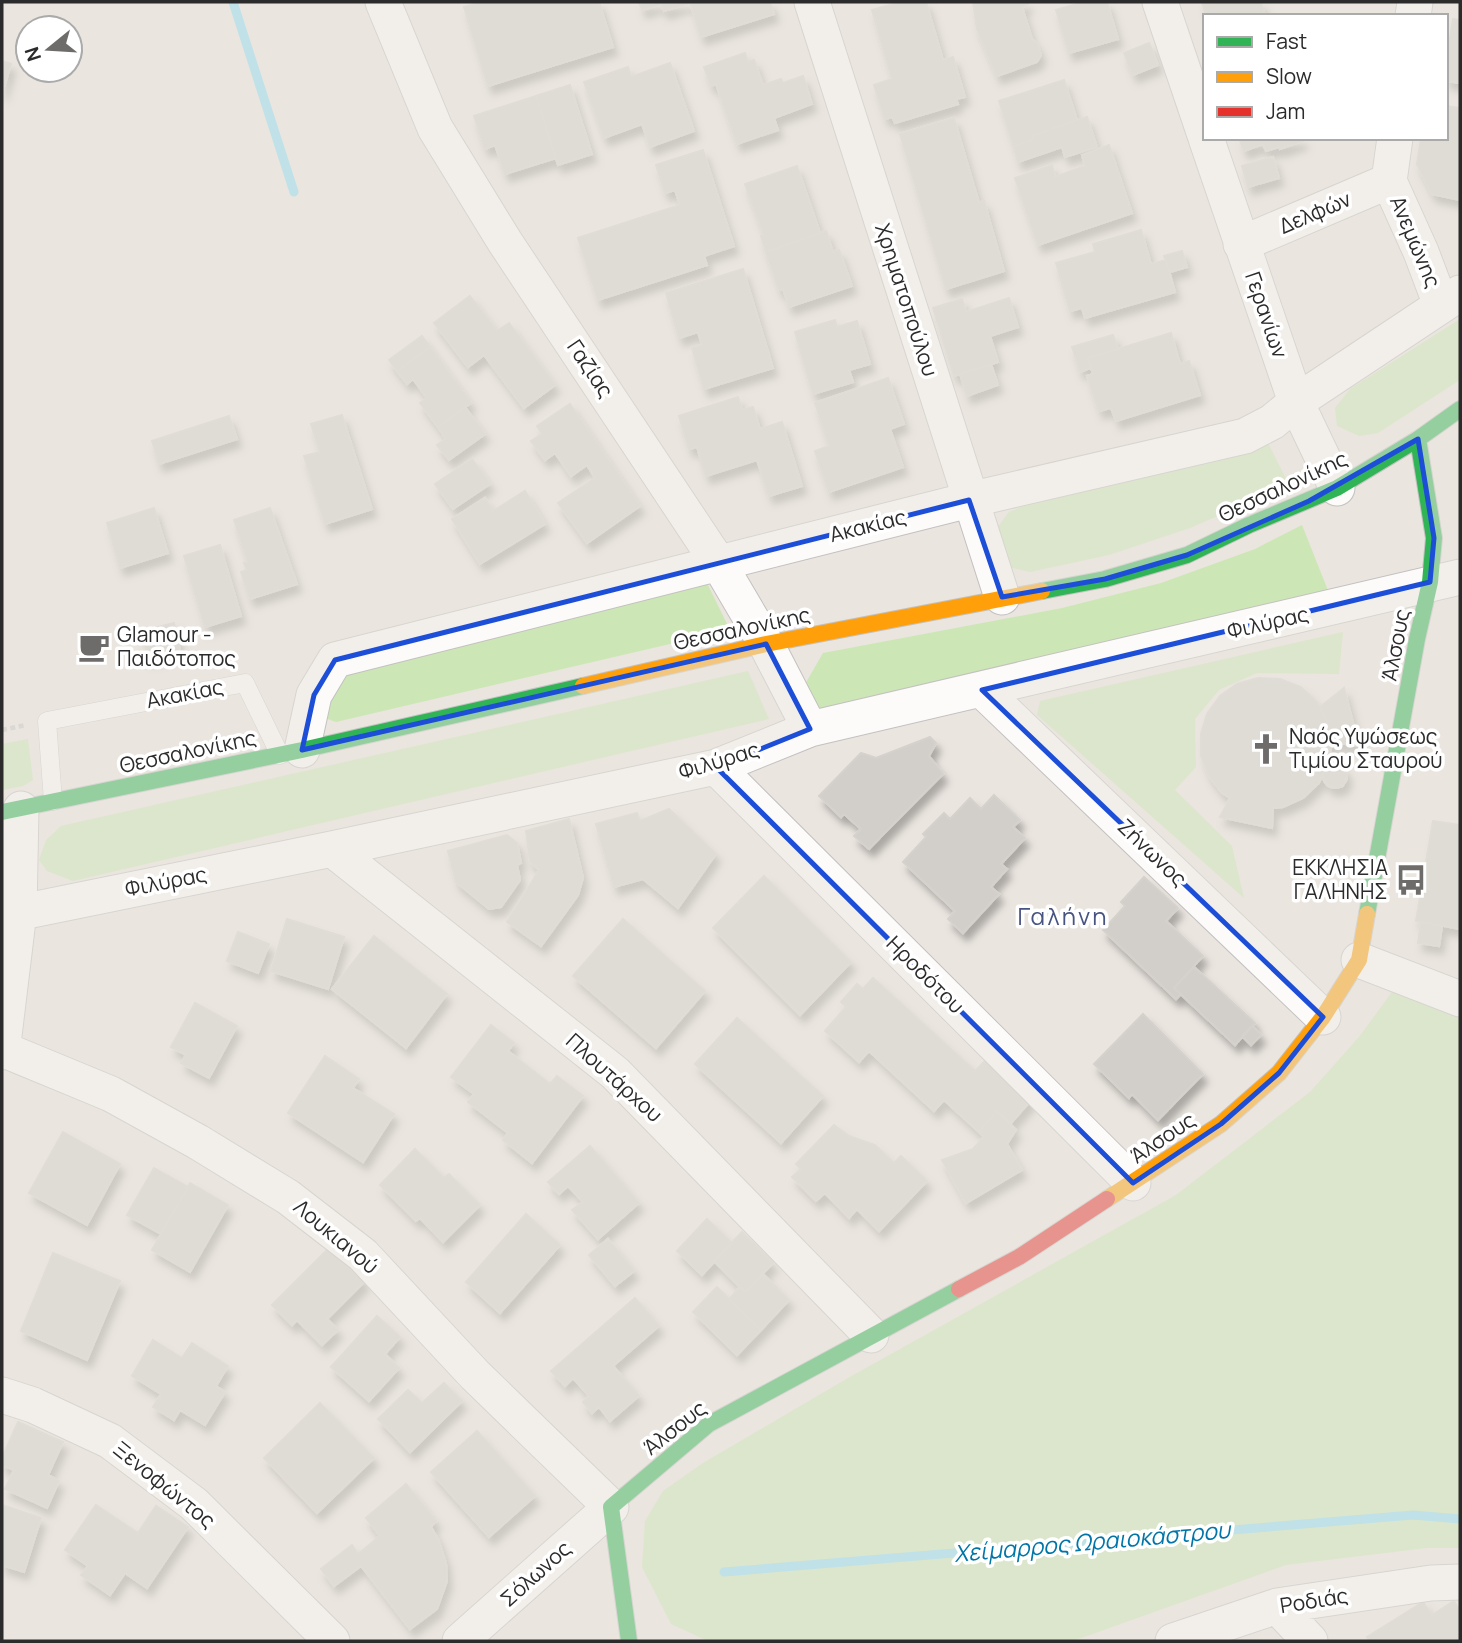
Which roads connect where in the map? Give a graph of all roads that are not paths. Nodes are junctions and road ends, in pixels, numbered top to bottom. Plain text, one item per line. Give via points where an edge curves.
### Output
1 (383, 2) edge
2 (811, 2) edge
3 (1160, 2) edge
4 (1203, 131) edge
5 (1206, 140) edge
6 (1395, 140) edge
7 (1389, 181) junction
8 (1241, 244) junction
9 (1451, 299) edge
10 (1296, 402) junction
11 (1460, 410) edge
12 (1418, 439) junction
13 (1337, 488) junction
14 (969, 500) junction
15 (719, 564) junction
16 (1445, 579) edge
17 (1002, 597) junction
18 (766, 644) junction
19 (982, 690) junction
20 (810, 729) junction
21 (291, 752) junction
22 (716, 767) junction
23 (25, 807) edge
24 (332, 849) junction
25 (10, 914) edge
26 (1359, 960) junction
27 (1460, 999) edge
28 (1323, 1017) junction
29 (2, 1050) edge
30 (1133, 1183) junction
31 (871, 1335) junction
32 (2, 1395) edge
33 (611, 1507) junction
34 (1460, 1582) edge
35 (1277, 1606) junction
36 (332, 1641) edge
37 (460, 1641) edge
38 (629, 1641) edge
39 (1173, 1641) edge
40 (1310, 1641) edge

1 - 15 street, Γαζίας via 435,128 505,242
2 - 14 street, Χρηματοπούλου
3 - 4 street, Γερανίων
5 - 8 street, Γερανίων
6 - 7 street, Ανεμώνης
7 - 8 street, Δελφών
7 - 9 street, Ανεμώνης via 1421,253
8 - 10 street, Γερανίων
9 - 10 street, Ακακίας
10 - 13 street, Γερανίων
10 - 14 street, Ακακίας via 1245,436
11 - 12 street, Θεσσαλονίκης
12 - 13 street, Θεσσαλονίκης
12 - 16 street, Άλσους
13 - 17 street, Θεσσαλονίκης via 1187,555 1105,579
14 - 15 street, Ακακίας
14 - 17 street, Χρηματοπούλου
15 - 18 street, Γαζίας
15 - 21 street, Ακακίας via 335,660 314,695
16 - 19 street, Φιλύρας
16 - 26 street, Άλσους via 1417,639
17 - 18 street, Θεσσαλονίκης
18 - 20 street, Γαζίας
18 - 21 street, Θεσσαλονίκης
19 - 20 street, Φιλύρας
19 - 28 street, Ζήνωνος
20 - 22 street, Φιλύρας
21 - 23 street, Θεσσαλονίκης
21 - 23 lane, Ακακίας via 245,683 47,721
22 - 24 street, Φιλύρας
22 - 30 street, Ηροδότου
23 - 25 street
24 - 25 street, Φιλύρας
24 - 31 street, Πλουτάρχου via 615,1073
25 - 29 street
26 - 27 street
26 - 28 street, Άλσους
28 - 30 street, Άλσους via 1279,1073 1221,1124
29 - 33 street, Λουκιανού via 111,1094 288,1197 363,1255 475,1375
30 - 31 street, Άλσους via 1019,1257
31 - 33 street, Άλσους via 709,1424
32 - 36 street, Ξενοφώντος via 110,1441 194,1504
33 - 37 street, Σόλωνος
33 - 38 street
34 - 35 street, Ροδιάς
35 - 39 street, Ροδιάς
35 - 40 street

